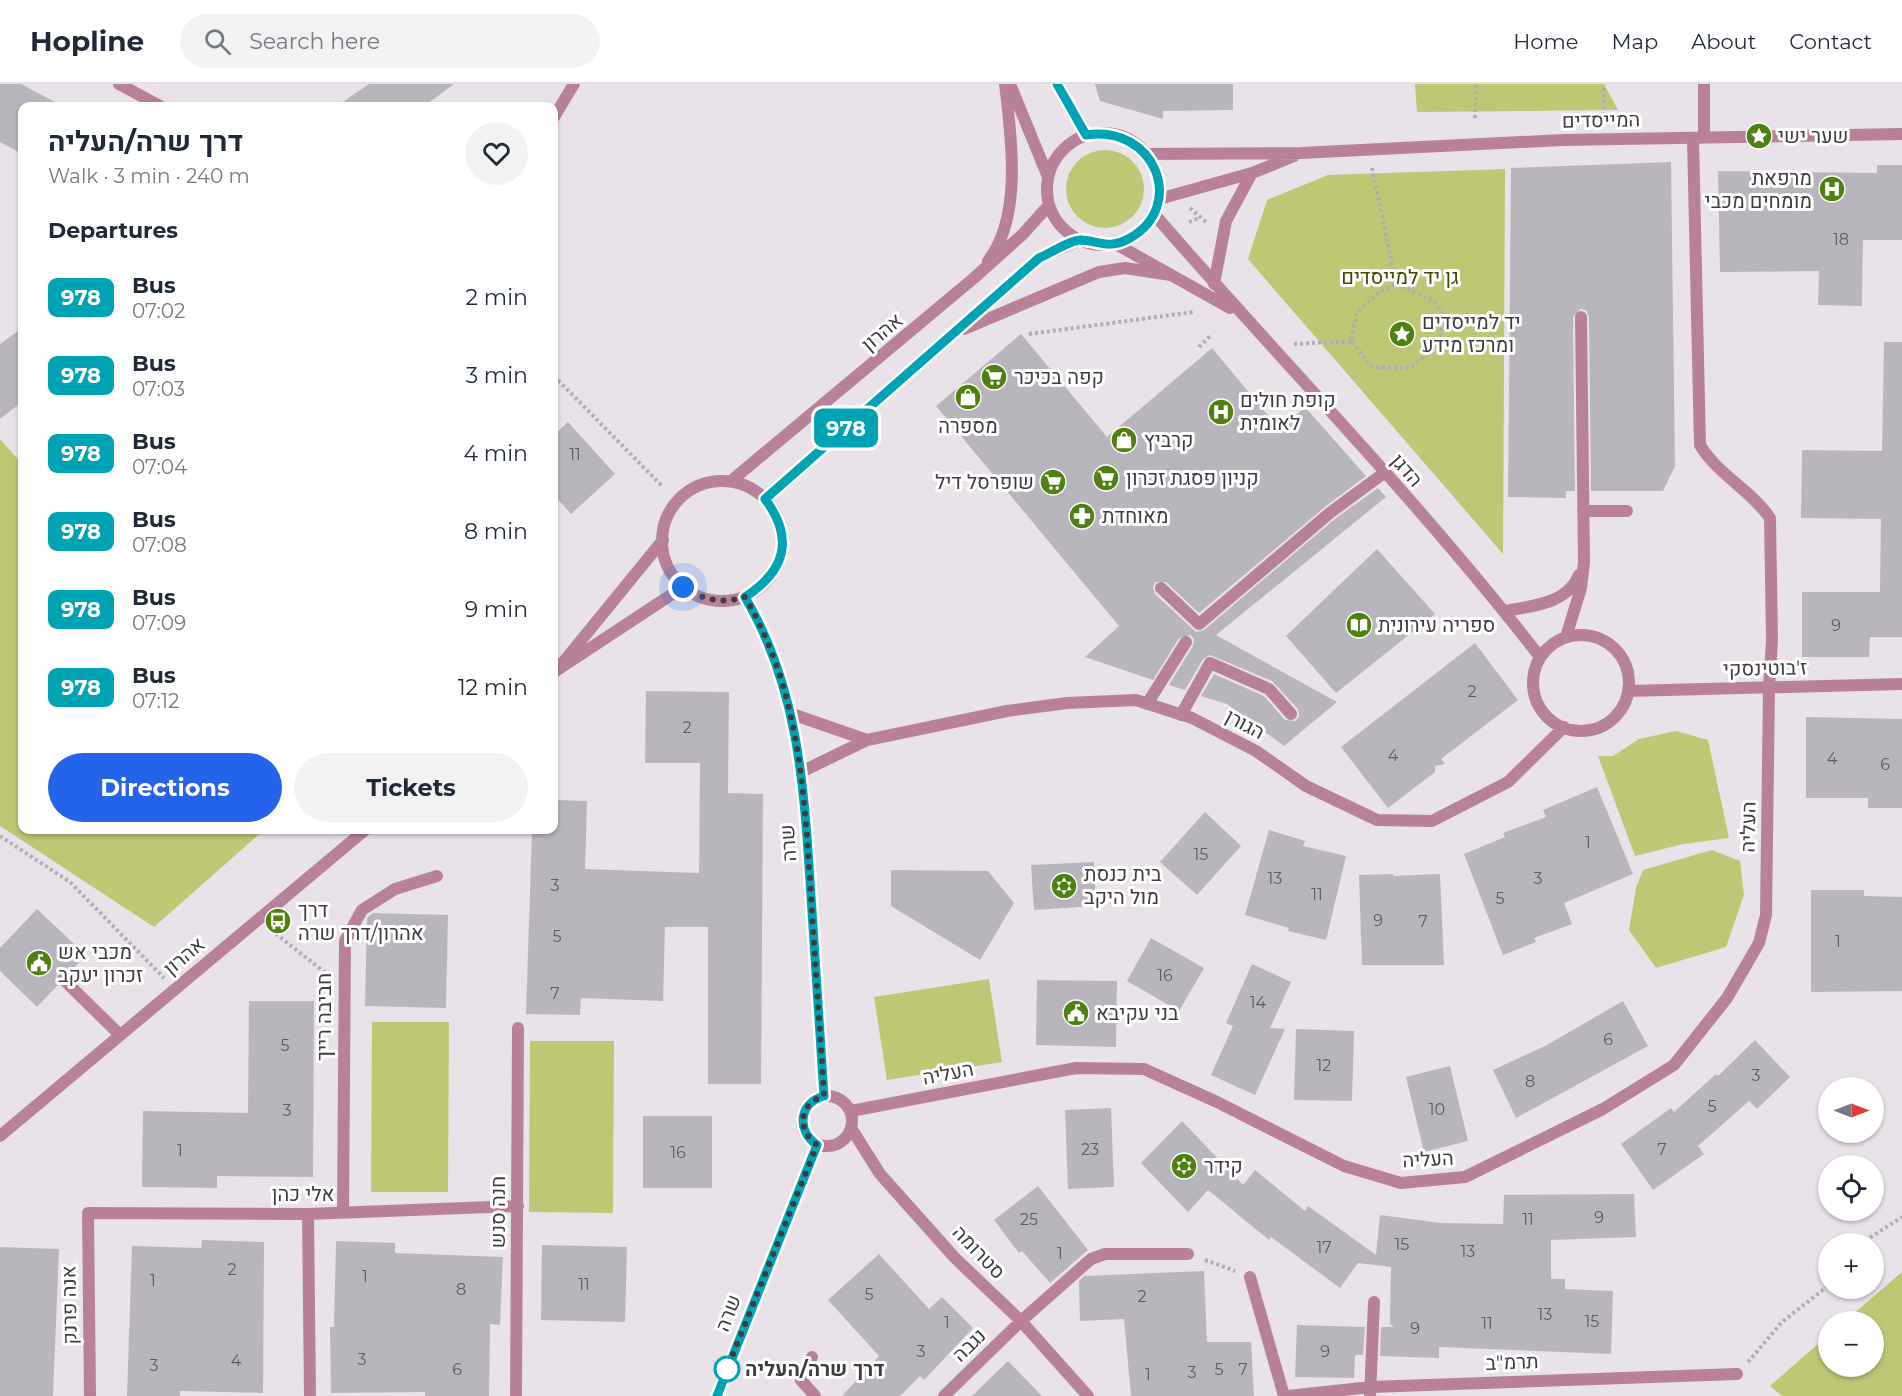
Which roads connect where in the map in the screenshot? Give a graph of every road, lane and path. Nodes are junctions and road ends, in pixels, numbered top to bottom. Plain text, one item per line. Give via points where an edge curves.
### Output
1 (119, 84) edge
2 (574, 84) edge
3 (1005, 84) edge
4 (1010, 84) edge
5 (1057, 84) edge
6 (1476, 84) edge
7 (1704, 84) edge
8 (1604, 88) dead end
9 (153, 102) edge
10 (558, 110) edge
11 (1476, 118) dead end
12 (1604, 121) dead end
13 (1902, 134) edge
14 (1086, 135) junction
15 (1699, 138) junction
16 (1301, 153) junction
17 (1147, 154) junction
18 (1372, 168) dead end
19 (1252, 173) junction
20 (1048, 177) junction
21 (1159, 199) junction
22 (1049, 205) junction
23 (1190, 207) dead end
24 (1154, 214) junction
25 (1189, 222) dead end
26 (1080, 240) junction
27 (1114, 243) junction
28 (1171, 275) junction
29 (974, 278) junction
30 (1214, 284) junction
31 (1396, 284) junction
32 (1194, 312) dead end
33 (1239, 313) junction
34 (1581, 317) dead end
35 (1029, 334) dead end
36 (952, 335) junction
37 (1211, 335) dead end
38 (1351, 340) junction
39 (1287, 344) dead end
40 (1200, 347) dead end
41 (558, 380) edge
42 (1384, 473) junction
43 (731, 481) junction
44 (663, 487) dead end
45 (765, 499) junction
46 (1583, 511) junction
47 (1627, 511) dead end
48 (663, 540) junction
49 (1584, 562) junction
50 (683, 587) junction
51 (1161, 588) dead end
52 (745, 597) junction
53 (1504, 611) junction
54 (1566, 637) junction
55 (1186, 642) dead end
56 (1540, 657) junction
57 (558, 667) edge
58 (558, 667) edge
59 (1902, 684) edge
60 (1769, 688) junction
61 (1628, 691) junction
62 (1148, 704) junction
63 (792, 714) junction
64 (1291, 714) dead end
65 (1181, 715) junction
66 (1564, 728) junction
67 (867, 740) junction
68 (803, 771) junction
69 (360, 834) edge
70 (0, 836) edge
71 (437, 876) dead end
72 (258, 920) junction
73 (63, 979) dead end
74 (344, 988) junction
75 (175, 989) junction
76 (518, 1029) dead end
77 (120, 1035) junction
78 (824, 1096) junction
79 (851, 1111) junction
80 (851, 1128) junction
81 (0, 1136) edge
82 (817, 1145) junction
83 (518, 1206) junction
84 (88, 1213) joint
85 (343, 1213) junction
86 (308, 1214) junction
87 (1902, 1217) edge
88 (1877, 1233) edge
89 (1188, 1254) joint
90 (1250, 1277) joint
91 (1818, 1294) edge
92 (1374, 1302) dead end
93 (1021, 1322) junction
94 (812, 1356) dead end
95 (1737, 1374) joint
96 (1370, 1391) edge
97 (90, 1396) edge
98 (310, 1396) edge
99 (516, 1396) edge
100 (717, 1396) edge
101 (815, 1396) edge
102 (944, 1396) edge
103 (1088, 1396) edge
104 (1286, 1396) edge

1 - 9 street
2 - 10 street
3 - 29 street via 1014,173 1006,219 993,255
4 - 20 street
5 - 14 street
6 - 11 path
7 - 15 street, העליה
8 - 12 path
13 - 15 street, המייסדים
14 - 17 street via 1119,135 1135,142
14 - 20 street via 1061,151
15 - 16 street, המייסדים via 1563,140
15 - 60 street, העליה via 1700,445 1708,458 1760,503 1770,518
16 - 17 street, המייסדים
16 - 19 street, המייסדים
17 - 21 street via 1156,171
18 - 31 path
19 - 21 street, המייסדים
19 - 30 street via 1226,221
20 - 22 street
21 - 24 street
22 - 26 street via 1066,231
22 - 29 street, אהרון
23 - 25 path via 1199,218
24 - 27 street via 1130,238
24 - 30 street, הדגן
26 - 27 street
26 - 36 street via 1039,258
27 - 28 street, הדגן
28 - 33 street, הדגן
28 - 36 street via 1125,268 1099,272
29 - 43 street, אהרון
30 - 33 street, הדגן
31 - 38 path via 1379,292 1357,312
31 - 38 path via 1434,301 1444,316 1440,337 1431,352 1410,368 1372,367
32 - 35 path
33 - 42 street, הדגן via 1273,345
34 - 46 street
36 - 45 street
37 - 40 path
38 - 39 path
41 - 44 path
42 - 51 street via 1331,512 1199,624
42 - 53 street, הדגן
43 - 45 street
43 - 48 street via 694,488 678,500 668,516
45 - 52 street via 782,532 782,551 765,584
46 - 47 street
46 - 49 street
48 - 50 street via 663,555
48 - 57 street
49 - 53 street via 1573,588 1538,605
49 - 54 street via 1581,588
50 - 52 street via 715,601
50 - 58 street
52 - 63 street, שרה via 765,631
53 - 56 street, הדגן
54 - 56 street
54 - 61 street via 1593,636 1617,651 1628,677
55 - 62 street
56 - 66 street via 1534,677 1535,698 1552,721
59 - 60 street, ז'בוטינסקי
60 - 61 street, ז'בוטינסקי
60 - 79 street, העליה via 1766,915 1759,943 1727,998 1674,1065 1603,1109 1465,1177 1401,1183 1344,1167 1144,1069 1076,1068
61 - 66 street via 1616,715 1605,724 1578,731
62 - 65 street, הגורן
62 - 67 street, הגורן via 1136,700 1057,704
63 - 67 street
63 - 68 street, שרה
64 - 65 street via 1269,689 1210,663
65 - 66 street, הגורן via 1256,751 1306,786 1377,820 1432,821 1508,782
67 - 68 street, הגורן
68 - 78 street, שרה
69 - 72 street, אהרון
70 - 75 path via 70,882
71 - 74 street, חביבה רייך via 395,889 362,910 345,941
72 - 74 path
72 - 75 street, אהרון
73 - 77 street
74 - 85 street, חביבה רייך
75 - 77 street, אהרון
76 - 83 street, חנה סנש
77 - 81 street, אהרון
78 - 79 street via 840,1099
78 - 82 street via 810,1103 802,1117 805,1134
79 - 80 street
80 - 82 street via 842,1142
80 - 93 street, סטרומה via 880,1174 955,1258
82 - 100 street, שרה
83 - 85 street, אלי כהן
83 - 99 street, חנה סנש
84 - 86 street, אלי כהן
84 - 97 street, אנה פרנק
85 - 86 street, אלי כהן
86 - 98 street
87 - 88 path
89 - 90 path
89 - 93 street, נגבה via 1105,1254 1090,1259
90 - 104 street
91 - 95 path via 1782,1322
92 - 96 street
93 - 102 street, נגבה
93 - 103 street, סטרומה
94 - 101 street via 801,1380
95 - 96 street, תרמ"ב
96 - 104 street, תרמ"ב

